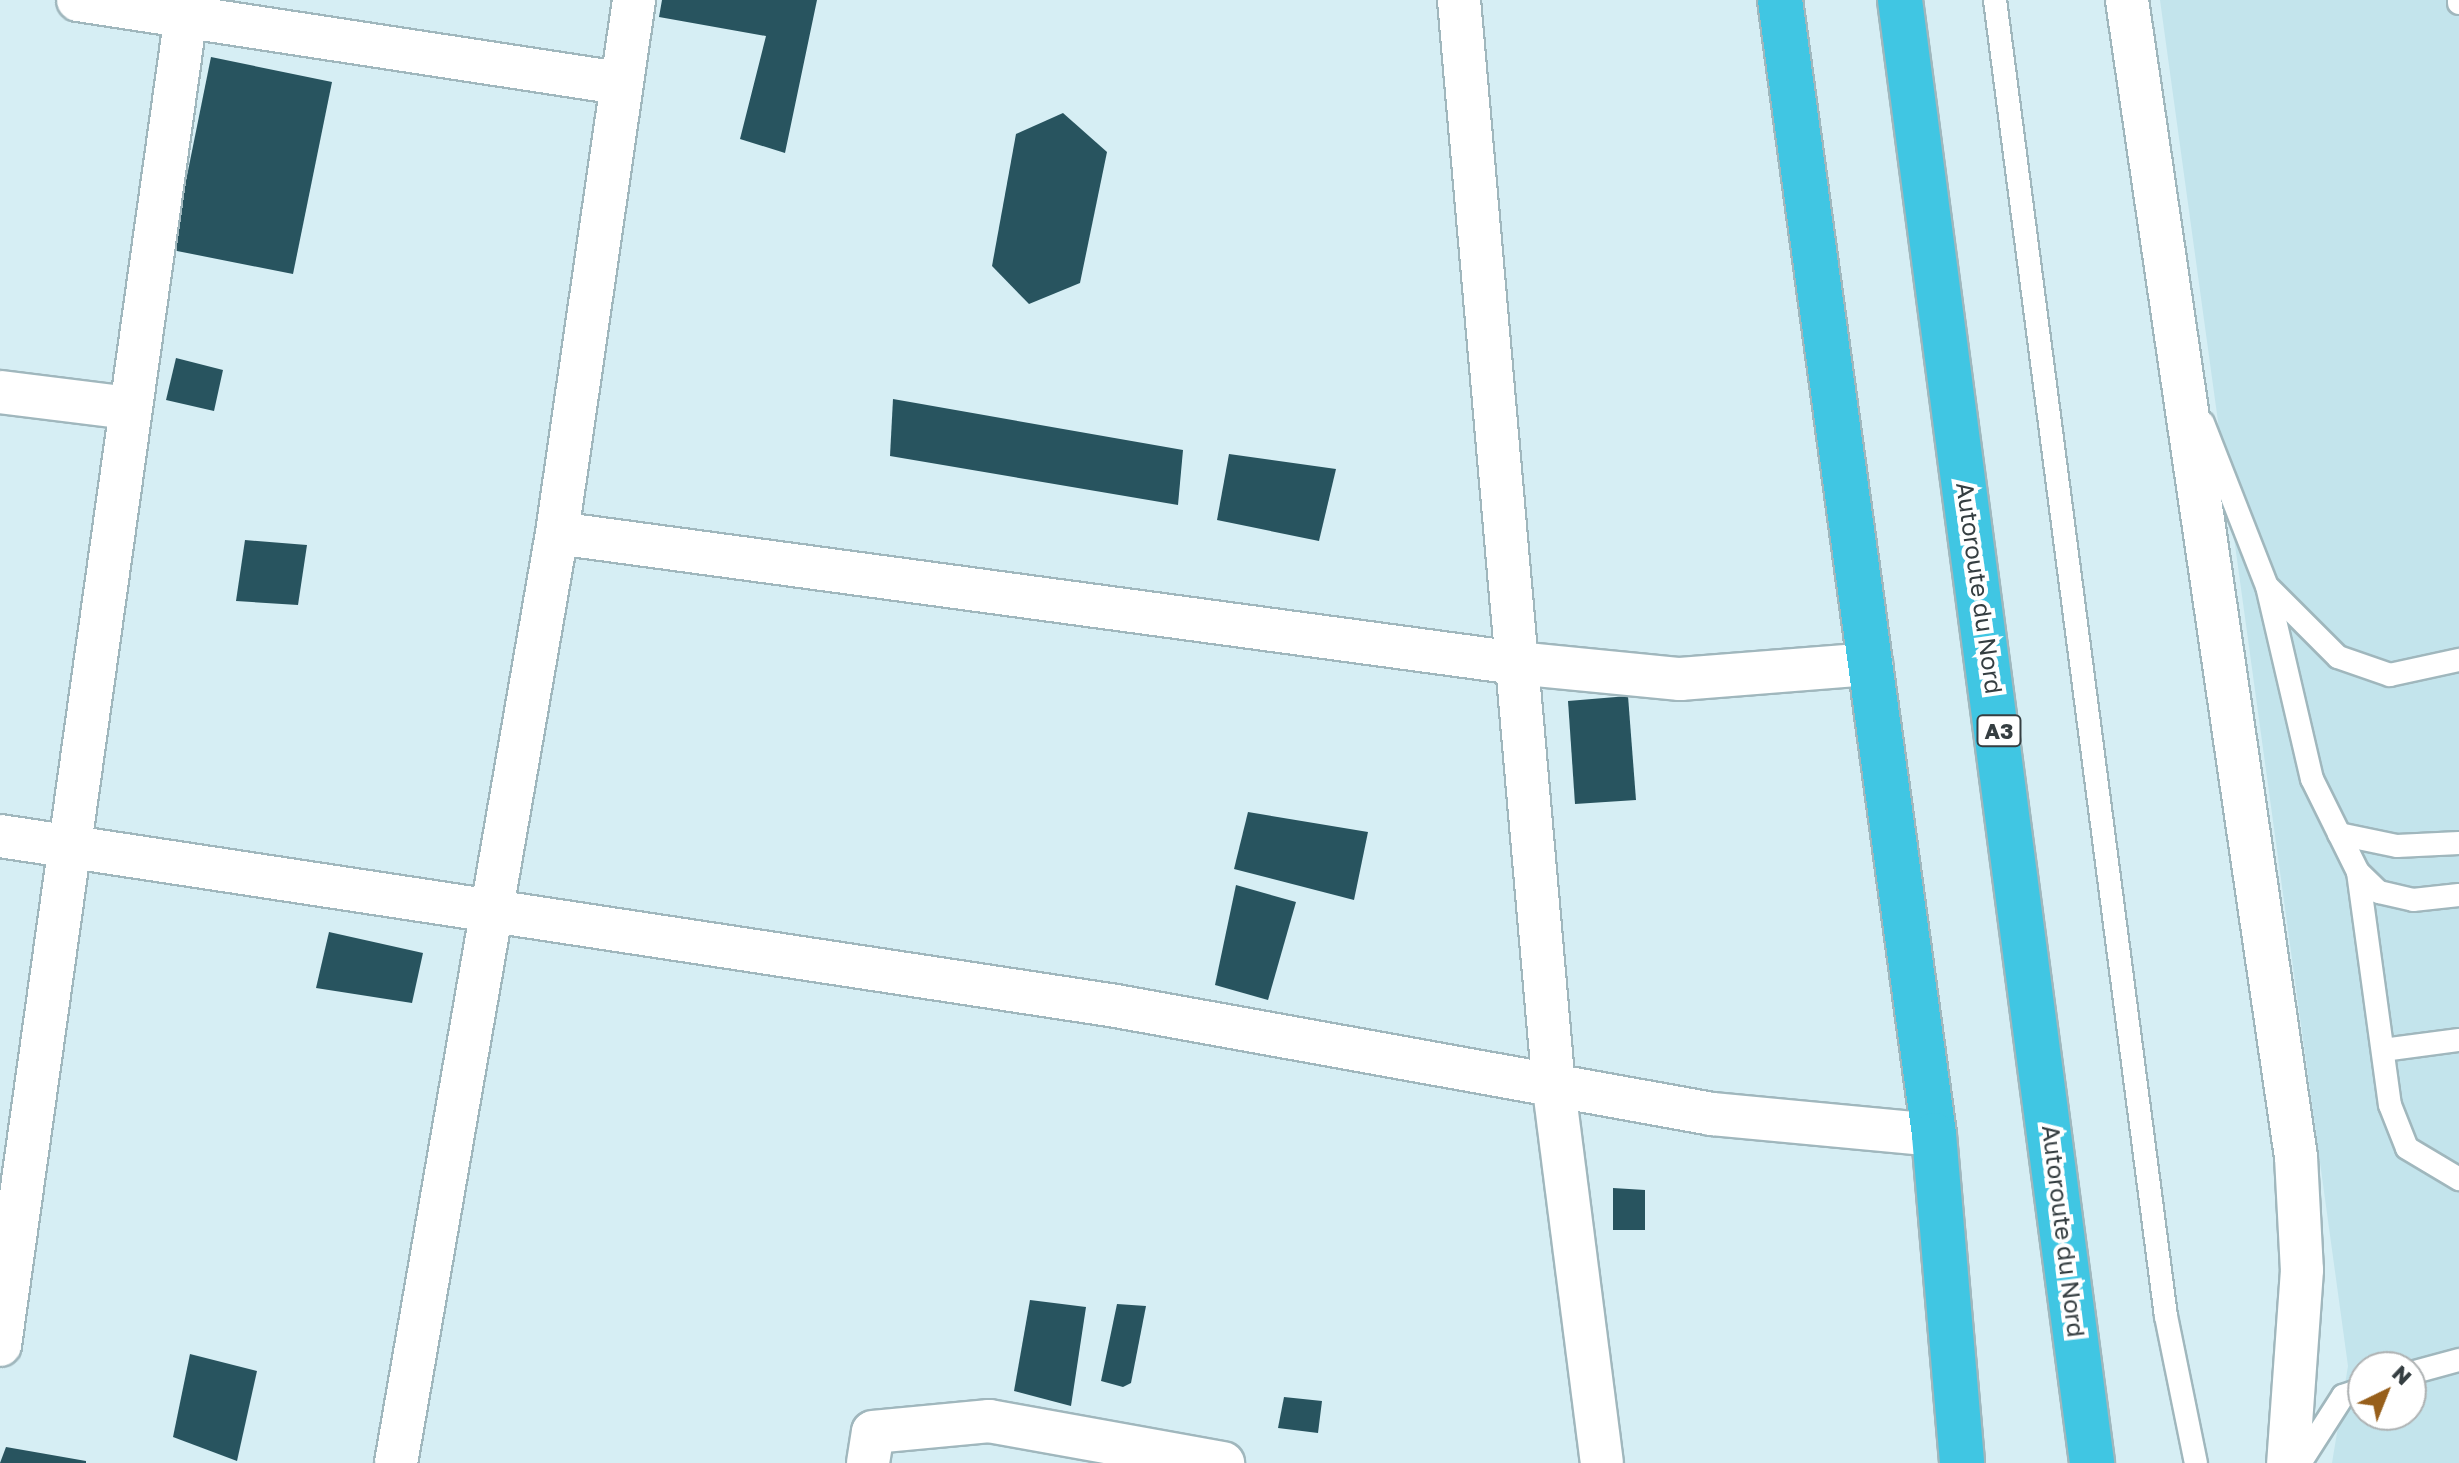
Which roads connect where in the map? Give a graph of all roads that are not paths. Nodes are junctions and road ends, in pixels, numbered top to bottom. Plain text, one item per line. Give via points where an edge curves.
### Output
1 (78, 0) edge
2 (634, 0) edge
3 (1459, 0) edge
4 (1780, 0) edge
5 (1900, 0) edge
6 (1995, 0) edge
7 (2127, 0) edge
8 (187, 10) edge
9 (619, 83) junction
10 (2173, 347) junction
11 (0, 392) edge
12 (129, 408) junction
13 (557, 533) junction
14 (2267, 586) junction
15 (2459, 660) edge
16 (1516, 663) junction
17 (1871, 664) junction
18 (2339, 834) junction
19 (0, 836) edge
20 (2459, 843) edge
21 (68, 849) junction
22 (2358, 872) junction
23 (2459, 895) edge
24 (488, 909) junction
25 (2459, 1040) edge
26 (2383, 1050) junction
27 (1554, 1089) junction
28 (1934, 1135) junction
29 (2459, 1179) edge
30 (0, 1345) edge
31 (2459, 1360) edge
32 (2427, 1369) edge
33 (2347, 1395) edge
34 (396, 1463) edge
35 (868, 1463) edge
36 (1223, 1463) edge
37 (1602, 1463) edge
38 (1962, 1463) edge
39 (2092, 1463) edge
40 (2196, 1463) edge
41 (2288, 1463) edge
42 (2300, 1463) edge

1 - 8 street
2 - 9 street
3 - 16 street
4 - 17 highway
5 - 39 highway, Autoroute du Nord / A3
6 - 40 lane via 2166,1316
7 - 10 street
8 - 9 street
8 - 12 street
9 - 13 street
10 - 14 lane
10 - 41 street via 2200,485 2296,1157 2302,1270
11 - 12 street
12 - 21 street
13 - 16 street
13 - 24 street
14 - 15 lane via 2338,657 2390,675
14 - 18 lane via 2312,779
16 - 17 street via 1680,679
16 - 27 street
17 - 28 highway
18 - 20 lane via 2397,846
18 - 22 lane
19 - 21 street
21 - 24 street
21 - 30 street
22 - 23 lane via 2379,892 2413,900
22 - 26 lane
24 - 27 street via 1116,1006
24 - 34 street
25 - 26 lane
26 - 29 lane via 2390,1105 2407,1148
27 - 28 street via 1712,1114
27 - 37 street
28 - 38 highway
31 - 32 lane
33 - 42 lane
35 - 36 street via 873,1432 989,1421

